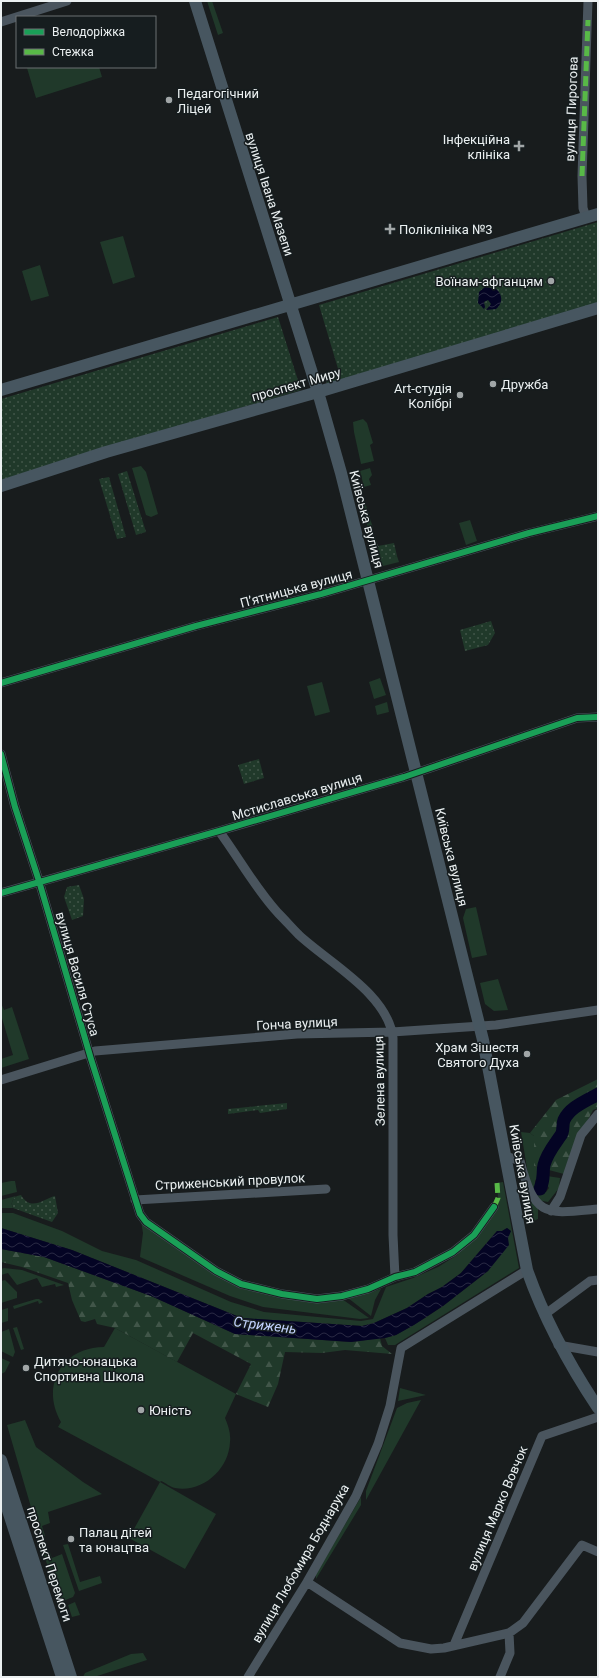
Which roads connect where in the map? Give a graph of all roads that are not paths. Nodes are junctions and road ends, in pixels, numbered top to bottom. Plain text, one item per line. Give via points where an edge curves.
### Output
1 (67, 1) edge
2 (195, 1) edge
3 (588, 1) edge
4 (20, 16) edge
5 (16, 17) edge
6 (1, 22) edge
7 (598, 214) edge
8 (586, 217) junction
9 (290, 305) junction
10 (598, 308) edge
11 (1, 390) edge
12 (318, 392) junction
13 (1, 486) edge
14 (598, 516) edge
15 (368, 579) junction
16 (1, 683) edge
17 (598, 717) edge
18 (1, 754) edge
19 (416, 773) junction
20 (220, 831) junction
21 (39, 881) junction
22 (1, 893) edge
23 (598, 1010) edge
24 (479, 1026) junction
25 (392, 1032) junction
26 (89, 1052) junction
27 (1, 1080) edge
28 (598, 1114) edge
29 (506, 1156) junction
30 (326, 1189) dead end
31 (135, 1200) junction
32 (494, 1207) dead end
33 (598, 1209) edge
34 (551, 1211) junction
35 (527, 1270) junction
36 (395, 1277) junction
37 (598, 1280) edge
38 (544, 1315) junction
39 (558, 1345) junction
40 (598, 1352) edge
41 (598, 1408) edge
42 (598, 1417) edge
43 (1, 1460) edge
44 (1, 1489) edge
45 (598, 1552) edge
46 (307, 1582) junction
47 (509, 1633) junction
48 (454, 1645) junction
49 (60, 1656) junction
50 (62, 1677) edge
51 (71, 1677) edge
52 (248, 1677) edge
53 (500, 1677) edge

1 - 4 street
2 - 9 main road, вулиця Івана Мазепи
3 - 8 street, вулиця Пирогова via 582,176 583,208
5 - 6 street
7 - 8 main road
8 - 9 main road
9 - 11 main road
9 - 12 main road, Київська вулиця
10 - 12 main road, проспект Миру
12 - 13 main road, проспект Миру via 106,452
12 - 15 main road, Київська вулиця
14 - 15 street, Пʼятницька вулиця
15 - 16 street, Пʼятницька вулиця
15 - 19 main road, Київська вулиця
17 - 19 street, Мстиславська вулиця via 577,718
18 - 21 street, вулиця Василя Стуса
19 - 20 street, Мстиславська вулиця
19 - 24 main road, Київська вулиця
20 - 21 street, Мстиславська вулиця
20 - 25 street, Зелена вулиця via 242,866 277,912 299,935 371,995 390,1024
21 - 22 street, Мстиславська вулиця
21 - 26 street, вулиця Василя Стуса
23 - 24 street, Гонча вулиця
24 - 25 street, Гонча вулиця
24 - 29 main road, Київська вулиця
25 - 26 street, Гонча вулиця via 297,1034
25 - 36 street, Зелена вулиця
26 - 27 street, Гонча вулиця
26 - 31 street, вулиця Василя Стуса
28 - 34 street via 581,1135 560,1197
29 - 34 street via 520,1161 534,1200
29 - 35 main road, Київська вулиця
30 - 31 street, Стриженський провулок
31 - 36 street, вулиця Василя Стуса via 146,1222 216,1271 241,1284 317,1299 354,1293
32 - 36 street, вулиця Василя Стуса via 474,1235 454,1252 415,1272
33 - 34 street
35 - 38 main road, Київська вулиця
35 - 46 street, вулиця Любомира Боднарука via 401,1348 390,1406 371,1462 347,1514
37 - 38 street via 590,1281
38 - 39 main road, Київська вулиця
39 - 40 street
39 - 41 main road, Київська вулиця
42 - 48 street, вулиця Марко Вовчок via 542,1436
43 - 49 main road, проспект Перемоги
44 - 49 main road, проспект Перемоги
45 - 47 street via 582,1545 533,1612
46 - 48 street via 400,1643 431,1648
46 - 52 street, вулиця Любомира Боднарука
47 - 48 street
47 - 53 street via 510,1653
49 - 50 main road, проспект Перемоги
49 - 51 main road, проспект Перемоги

